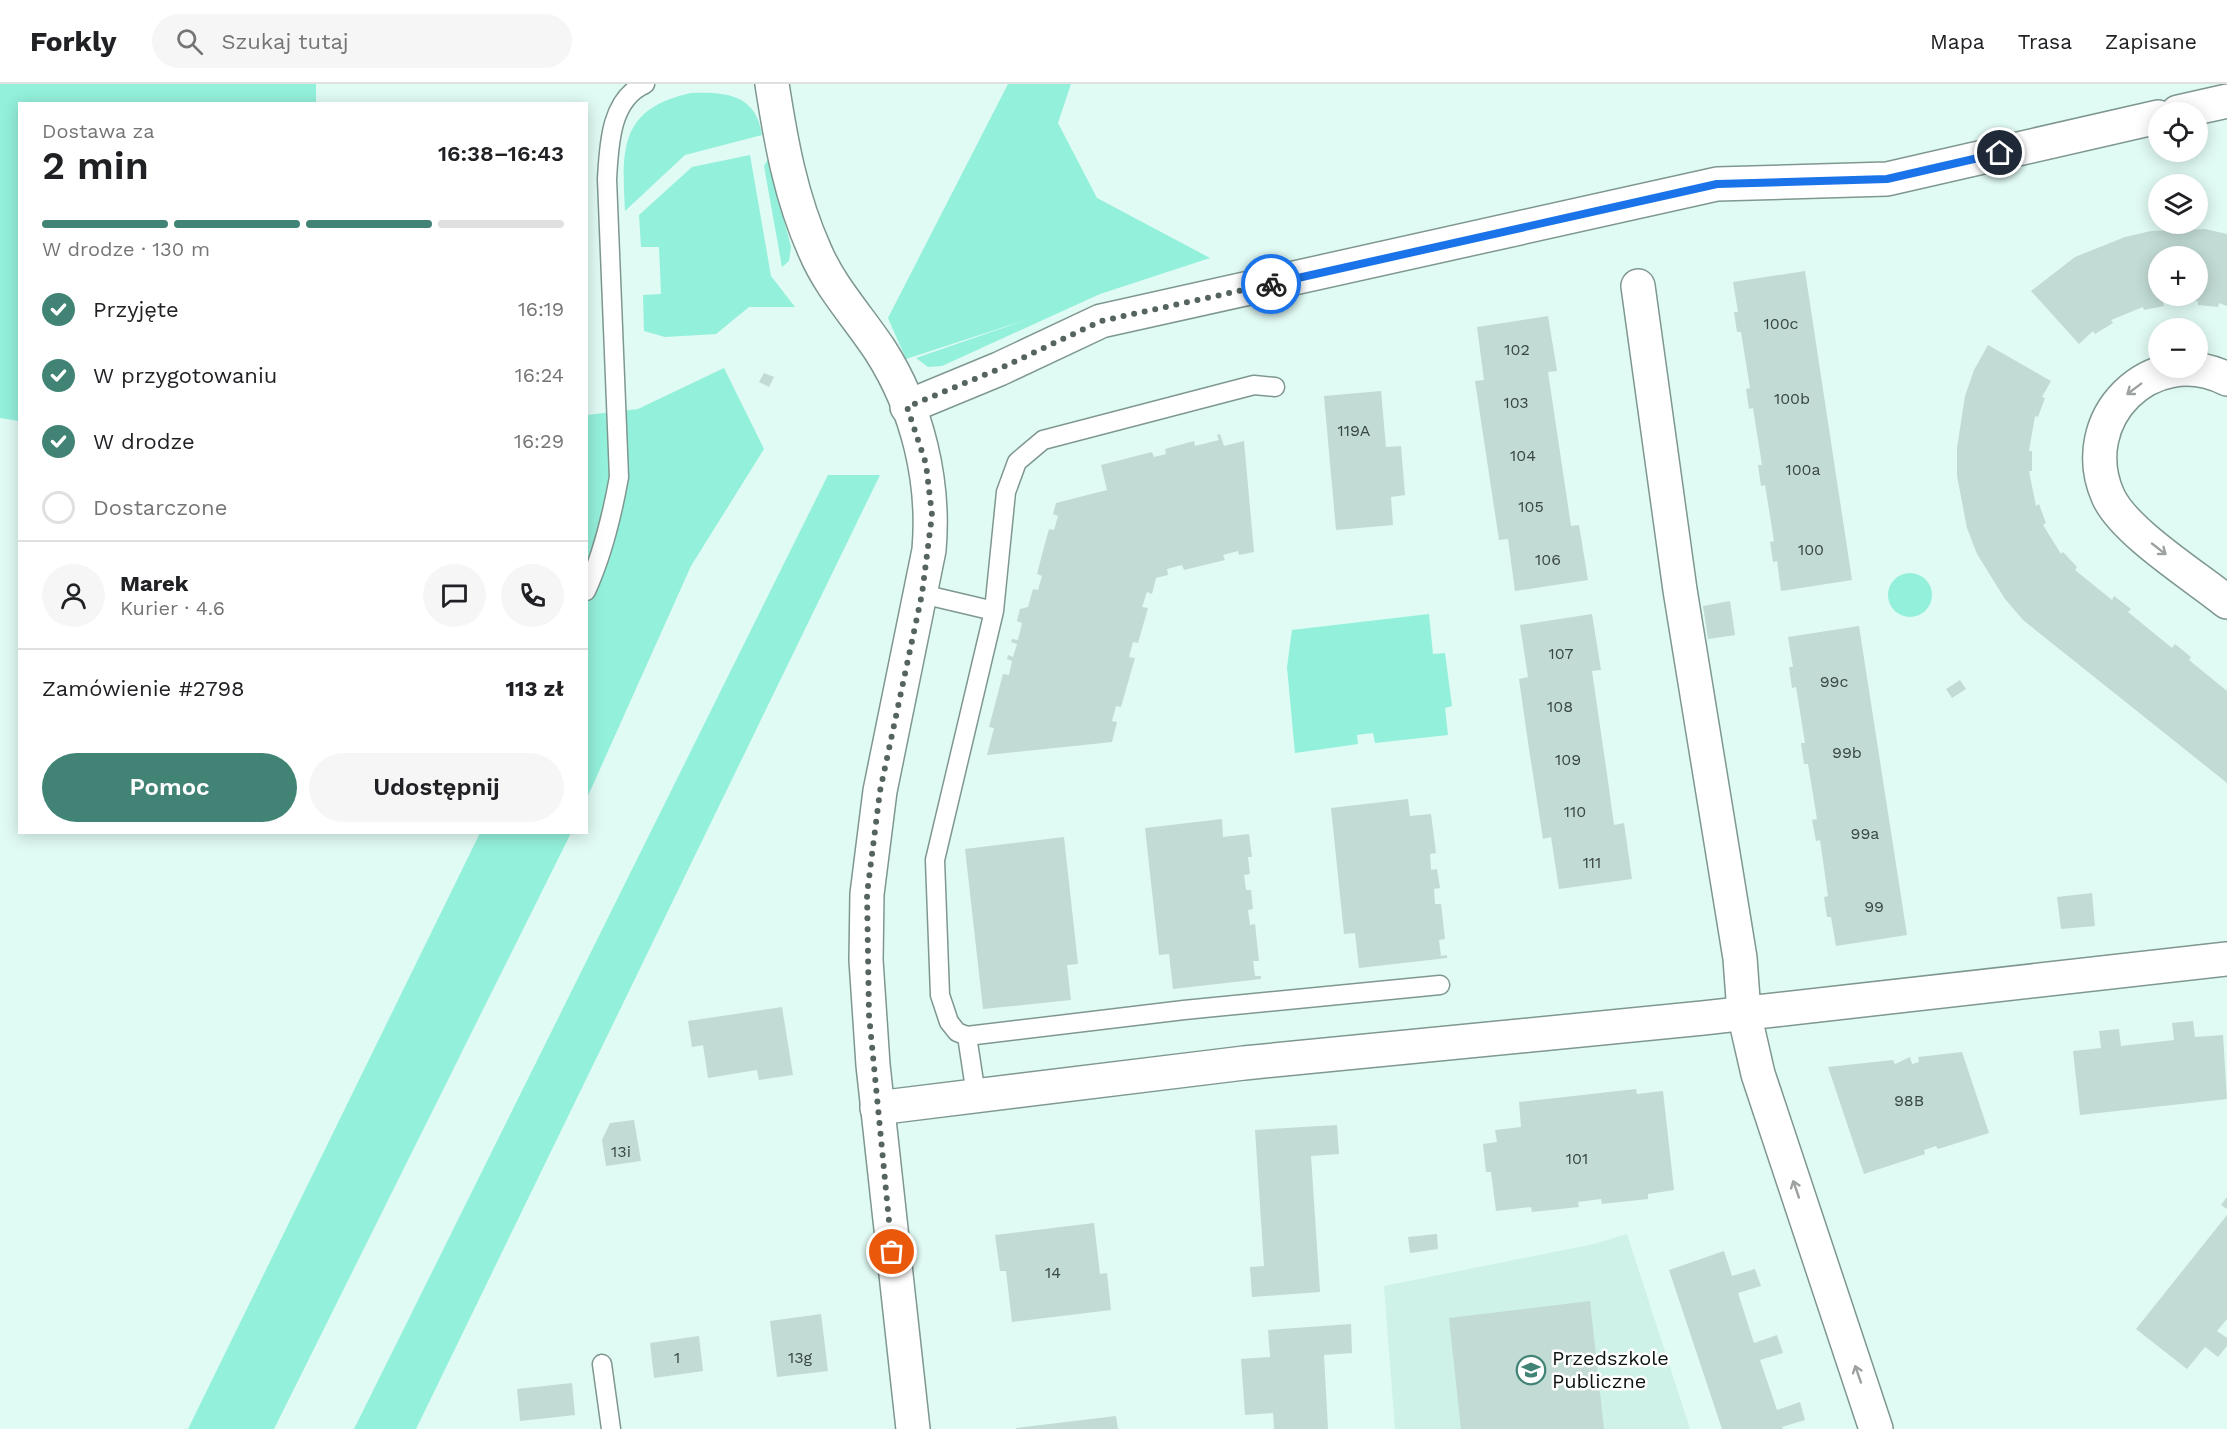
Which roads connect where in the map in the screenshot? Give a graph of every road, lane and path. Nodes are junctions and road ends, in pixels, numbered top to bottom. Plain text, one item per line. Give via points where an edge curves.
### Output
1 (645, 84) edge
2 (772, 84) edge
3 (2227, 101) edge
4 (2208, 105) edge
5 (2148, 119) edge
6 (1638, 286) dead end
7 (2227, 380) edge
8 (1275, 387) dead end
9 (907, 407) junction
10 (588, 587) edge
11 (922, 594) junction
12 (2227, 602) edge
13 (994, 611) junction
14 (2227, 959) edge
15 (1440, 985) dead end
16 (1744, 1013) junction
17 (967, 1036) junction
18 (976, 1095) junction
19 (877, 1108) junction
20 (602, 1364) dead end
21 (611, 1429) edge
22 (913, 1429) edge
23 (1876, 1429) edge

1 - 10 lane via 627,98 616,116 609,147 619,477 612,518
2 - 9 street via 791,184 815,253 882,352
3 - 4 street
5 - 9 street via 1887,179 1717,184 1101,321
6 - 16 street via 1680,590 1740,958
7 -> 12 street via 2211,371 2182,368 2154,376 2131,390 2112,409 2102,433 2099,473 2109,498 2127,523
8 - 13 lane via 1254,385 1042,440 1017,462 1006,492
9 - 11 street via 926,464 932,515
11 - 13 lane
11 - 19 street via 870,855 866,960
13 - 17 lane via 935,860 940,995 949,1022
14 - 16 street
15 - 17 lane
16 - 18 street via 1244,1063
23 -> 16 street via 1758,1074
17 - 18 lane
18 - 19 street
19 - 22 street
20 - 21 lane

